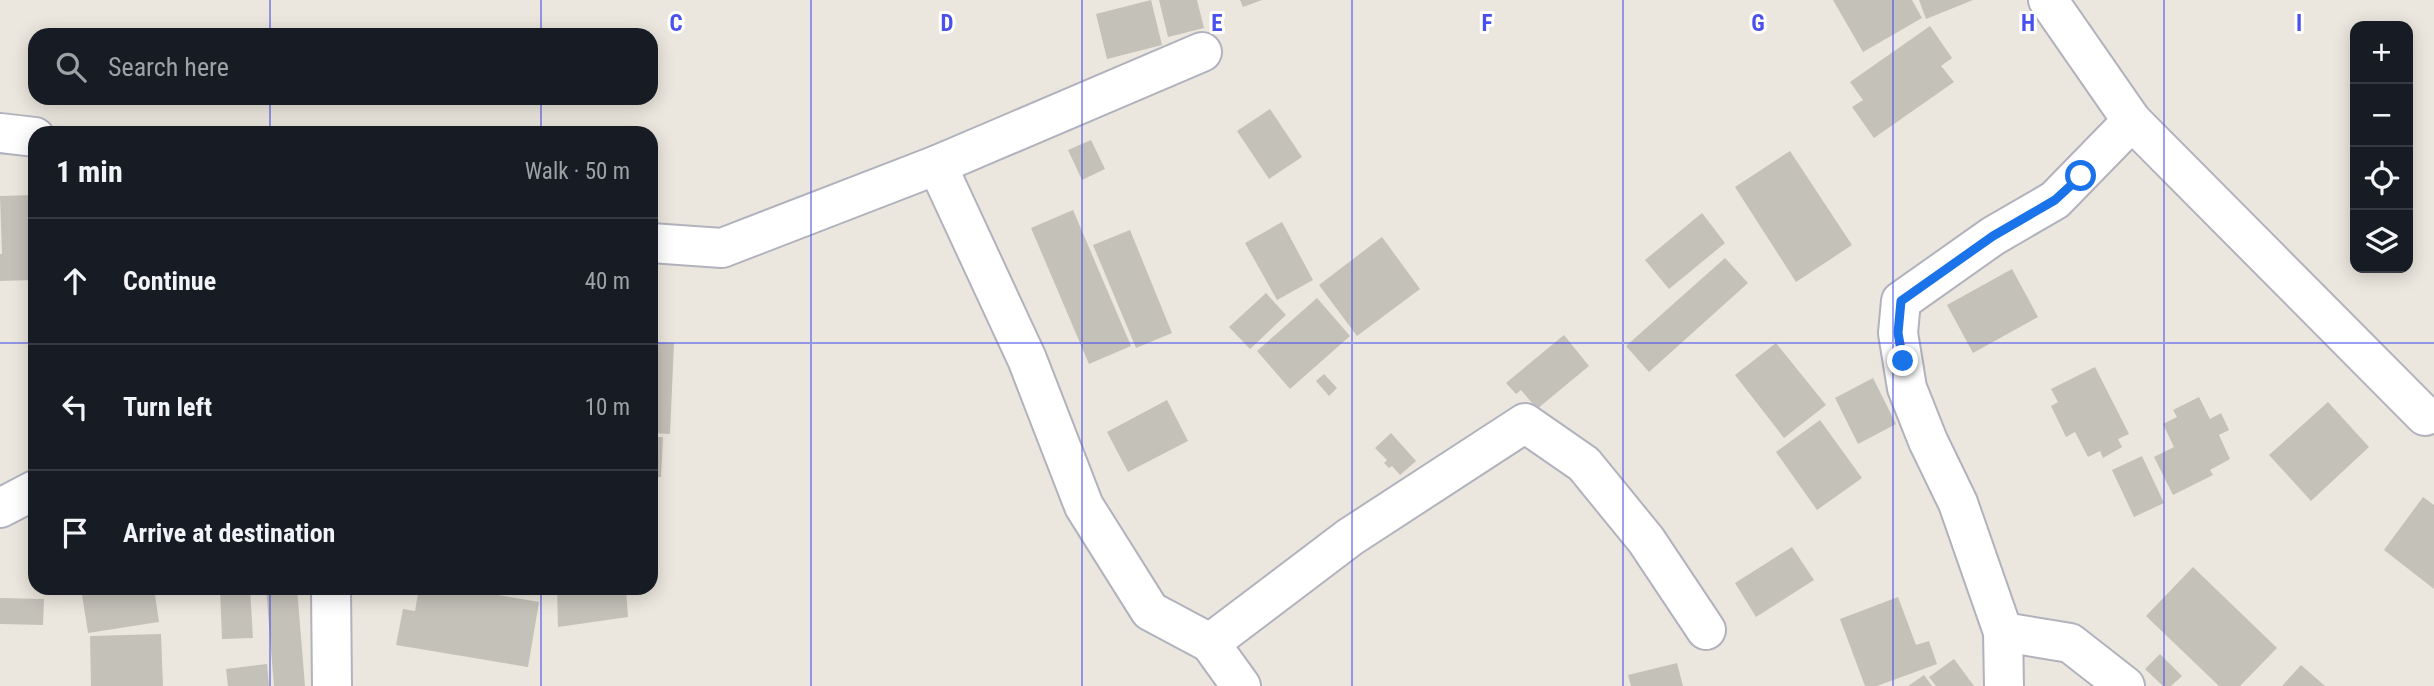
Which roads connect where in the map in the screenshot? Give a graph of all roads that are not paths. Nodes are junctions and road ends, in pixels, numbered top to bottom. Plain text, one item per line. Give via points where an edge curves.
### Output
1 (2048, 0) edge
2 (1202, 52) dead end
3 (2132, 121) junction
4 (0, 133) edge
5 (28, 136) edge
6 (937, 165) junction
7 (658, 243) edge
8 (2425, 416) dead end
9 (28, 494) edge
10 (0, 508) edge
11 (331, 595) edge
12 (1706, 630) dead end
13 (2003, 632) junction
14 (1210, 643) junction
15 (332, 686) edge
16 (1241, 686) edge
17 (2004, 686) edge
18 (2125, 686) edge

1 - 3 street
2 - 6 street
3 - 8 street
3 - 13 street via 2055,200 1993,236 1901,301 1898,333 1907,388 1958,503
4 - 5 street
6 - 7 street via 723,248
6 - 14 street via 1027,359 1084,506 1150,611
9 - 10 street
11 - 15 street
12 - 14 street via 1646,540 1584,464 1525,423 1350,537
13 - 17 street
13 - 18 street via 2070,643
14 - 16 street

